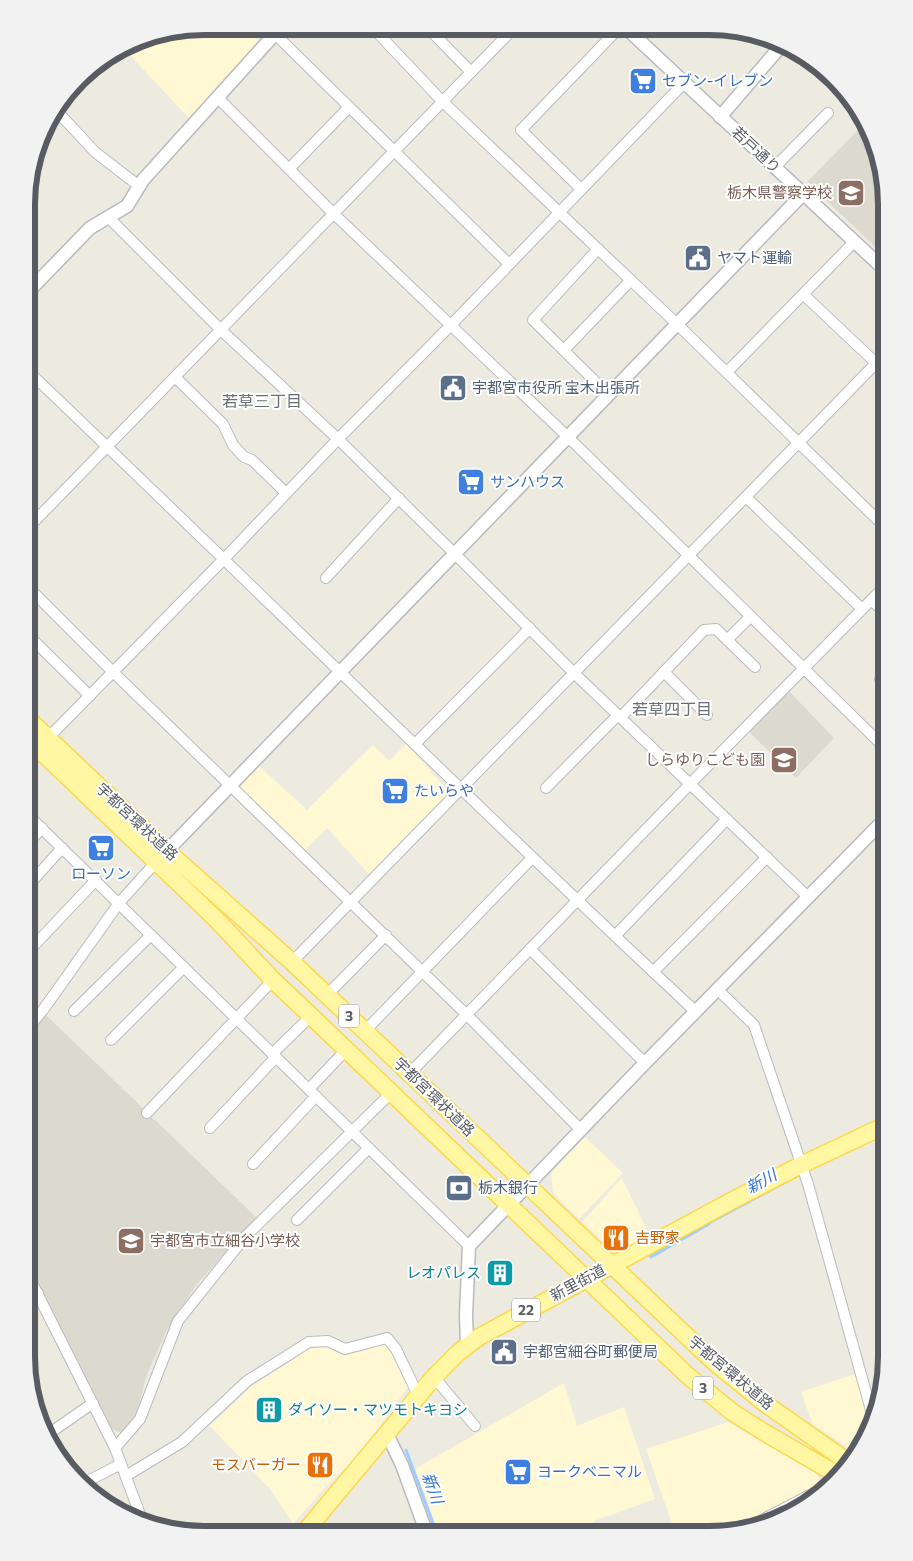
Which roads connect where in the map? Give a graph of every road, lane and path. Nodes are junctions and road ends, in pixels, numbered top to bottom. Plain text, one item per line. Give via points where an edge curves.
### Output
1 (275, 35) edge
2 (284, 35) edge
3 (379, 35) edge
4 (435, 35) edge
5 (507, 35) edge
6 (613, 35) edge
7 (633, 35) edge
8 (778, 50) edge
9 (471, 72) junction
10 (684, 83) junction
11 (218, 98) junction
12 (442, 102) junction
13 (349, 107) junction
14 (828, 113) dead end
15 (60, 115) edge
16 (720, 117) junction
17 (394, 151) junction
18 (289, 168) junction
19 (774, 168) junction
20 (140, 186) junction
21 (581, 189) junction
22 (803, 194) junction
23 (559, 212) junction
24 (333, 213) junction
25 (108, 217) junction
26 (854, 242) junction
27 (598, 249) junction
28 (509, 264) junction
29 (878, 264) edge
30 (631, 280) junction
31 (35, 285) edge
32 (804, 295) junction
33 (678, 324) junction
34 (450, 326) junction
35 (220, 329) junction
36 (564, 350) junction
37 (876, 363) joint
38 (726, 372) junction
39 (35, 377) edge
40 (175, 377) junction
41 (609, 395) junction
42 (569, 438) junction
43 (338, 439) junction
44 (798, 443) junction
45 (108, 446) junction
46 (286, 493) junction
47 (746, 497) junction
48 (399, 498) junction
49 (878, 520) edge
50 (35, 521) edge
51 (455, 554) junction
52 (688, 557) junction
53 (224, 559) junction
54 (326, 578) dead end
55 (878, 593) edge
56 (35, 594) edge
57 (871, 600) junction
58 (878, 606) edge
59 (862, 609) junction
60 (750, 617) junction
61 (530, 628) junction
62 (727, 640) junction
63 (35, 642) edge
64 (755, 667) dead end
65 (803, 669) junction
66 (340, 671) junction
67 (113, 672) junction
68 (664, 672) junction
69 (574, 674) junction
70 (90, 696) junction
71 (707, 715) dead end
72 (619, 716) junction
73 (878, 742) edge
74 (415, 744) junction
75 (35, 746) edge
76 (691, 783) junction
77 (230, 785) junction
78 (546, 788) dead end
79 (461, 789) junction
80 (727, 818) junction
81 (35, 821) edge
82 (878, 824) edge
83 (42, 828) junction
84 (35, 835) edge
85 (62, 848) junction
86 (766, 856) junction
87 (161, 857) junction
88 (532, 858) junction
89 (35, 878) edge
90 (96, 880) junction
91 (808, 896) junction
92 (577, 901) junction
93 (352, 902) junction
94 (119, 903) junction
95 (151, 935) junction
96 (386, 936) junction
97 (614, 936) junction
98 (35, 945) edge
99 (530, 949) junction
100 (292, 962) junction
101 (184, 967) junction
102 (422, 971) junction
103 (653, 972) junction
104 (274, 980) junction
105 (717, 989) junction
106 (327, 995) junction
107 (74, 1011) dead end
108 (695, 1011) junction
109 (466, 1014) junction
110 (311, 1016) junction
111 (236, 1018) junction
112 (35, 1020) edge
113 (365, 1031) junction
114 (111, 1040) dead end
115 (346, 1050) junction
116 (274, 1055) junction
117 (645, 1063) junction
118 (409, 1074) junction
119 (308, 1088) junction
120 (391, 1093) junction
121 (316, 1096) junction
122 (147, 1113) dead end
123 (210, 1128) dead end
124 (878, 1128) edge
125 (580, 1130) junction
126 (352, 1131) junction
127 (369, 1148) junction
128 (253, 1164) dead end
129 (801, 1165) junction
130 (527, 1186) junction
131 (508, 1205) junction
132 (297, 1220) dead end
133 (470, 1246) junction
134 (611, 1265) junction
135 (586, 1278) junction
136 (35, 1288) edge
137 (38, 1293) junction
138 (35, 1297) edge
139 (467, 1345) junction
140 (434, 1377) junction
141 (418, 1395) junction
142 (93, 1403) junction
143 (870, 1408) edge
144 (475, 1426) dead end
145 (53, 1431) edge
146 (387, 1434) junction
147 (115, 1448) junction
148 (844, 1459) edge
149 (121, 1464) junction
150 (833, 1472) edge
151 (126, 1476) junction
152 (89, 1481) edge
153 (140, 1513) edge
154 (310, 1526) edge
155 (423, 1526) edge

1 - 11 street
2 - 13 street
3 - 12 street
4 - 9 street
5 - 9 street
6 - 21 street via 521,130
7 - 10 street, 若戸通り
8 - 16 street
9 - 12 street
10 - 16 street, 若戸通り
10 - 21 street
11 - 18 street
11 - 20 street
12 - 17 street
12 - 23 street
13 - 17 street
13 - 18 street
14 - 19 street
15 - 20 street via 95,152
16 - 19 street, 若戸通り
17 - 24 street
17 - 28 street
18 - 24 street
19 - 22 street, 若戸通り
20 - 25 street via 127,206
21 - 23 street
22 - 26 street, 若戸通り
22 - 33 street
23 - 27 street
23 - 28 street
24 - 34 street
24 - 35 street
25 - 31 street via 90,228
25 - 35 street
26 - 29 street, 若戸通り
26 - 32 street
27 - 30 street
27 - 36 street via 533,320
28 - 34 street
30 - 33 street
30 - 36 street
32 - 37 street
32 - 38 street
33 - 38 street
33 - 41 street
34 - 42 street
34 - 43 street
35 - 40 street
35 - 43 street
36 - 41 street
37 - 44 street
38 - 44 street
39 - 45 street
40 - 45 street
40 - 46 street via 223,424 233,445 244,457 252,460
41 - 42 street
42 - 51 street
42 - 52 street
43 - 46 street
43 - 48 street
44 - 47 street
44 - 49 street
45 - 50 street
45 - 53 street
46 - 53 street
47 - 52 street
47 - 59 street
48 - 51 street
48 - 54 street
51 - 61 street
51 - 66 street
52 - 60 street
52 - 69 street
53 - 66 street
53 - 67 street
55 - 57 street
56 - 67 street
57 - 58 street
57 - 59 street
59 - 65 street
60 - 62 street
60 - 65 street
61 - 69 street
61 - 74 street
62 - 64 street
62 - 68 street via 716,629 704,630
63 - 70 street
65 - 73 street
65 - 76 street
66 - 74 street
66 - 77 street
67 - 70 street
67 - 77 street
68 - 71 street
68 - 72 street
69 - 72 street
69 - 79 street
70 - 75 street
72 - 76 street
72 - 78 street
74 - 79 street
75 - 87 main road, 宇都宮環状道路 / 3
76 - 80 street
76 - 92 street
77 - 87 street
77 - 93 street
79 - 88 street
79 - 93 street
80 - 86 street
80 - 97 street
81 - 83 street
82 - 91 street
83 - 84 street
83 - 85 street
85 - 89 street
85 - 90 street
86 - 91 street
86 - 103 street
87 - 94 street
87 - 100 main road, 宇都宮環状道路 / 3
87 - 104 main road, 宇都宮環状道路 / 3
88 - 92 street
88 - 102 street
90 - 94 street
90 - 98 street
91 - 105 street
92 - 97 street
92 - 99 street
93 - 96 street
93 - 100 street
94 - 95 street
94 - 112 street
95 - 101 street
95 - 107 street
96 - 102 street
96 - 106 street
97 - 103 street
99 - 109 street
99 - 117 street
100 - 106 main road, 宇都宮環状道路 / 3
101 - 111 street
101 - 114 street
102 - 109 street
102 - 113 street
103 - 108 street
104 - 110 main road, 宇都宮環状道路 / 3
104 - 111 street
105 - 108 street
105 - 129 street via 754,1025
106 - 113 main road, 宇都宮環状道路 / 3
108 - 117 street
109 - 118 street
109 - 125 street
110 - 115 main road, 宇都宮環状道路 / 3
110 - 116 street
111 - 116 street
111 - 122 street
113 - 118 main road, 宇都宮環状道路 / 3
115 - 119 street
115 - 120 main road, 宇都宮環状道路 / 3
116 - 119 street
116 - 123 street
117 - 125 street
118 - 130 main road, 宇都宮環状道路 / 3
119 - 121 street
120 - 126 street
120 - 131 main road, 宇都宮環状道路 / 3
121 - 126 street
121 - 128 street
124 - 129 main road, 新里街道 / 22
125 - 130 street
126 - 127 street
126 - 147 street via 245,1237 178,1321 140,1419
127 - 132 street
127 - 133 street
129 - 134 main road, 新里街道 / 22
129 - 143 street
130 - 131 street
130 - 134 main road, 宇都宮環状道路 / 3
131 - 133 street
131 - 135 main road, 宇都宮環状道路 / 3
133 - 139 street
134 - 135 main road, 新里街道 / 22
134 - 148 main road, 宇都宮環状道路 / 3 via 714,1362 767,1405
135 - 139 main road, 新里街道 / 22
135 - 150 main road, 宇都宮環状道路 / 3 via 687,1375 732,1412
136 - 137 street
137 - 138 street
137 - 142 street
139 - 140 main road, 新里街道 / 22
140 - 141 main road, 新里街道 / 22
140 - 144 street
141 - 146 main road, 新里街道 / 22
141 - 151 street via 396,1349 387,1338 345,1349 328,1340 309,1342 248,1381 182,1442
142 - 145 street
142 - 147 street
146 - 154 main road, 新里街道 / 22
146 - 155 street via 402,1465
147 - 149 street
149 - 151 street
149 - 152 street
151 - 153 street

